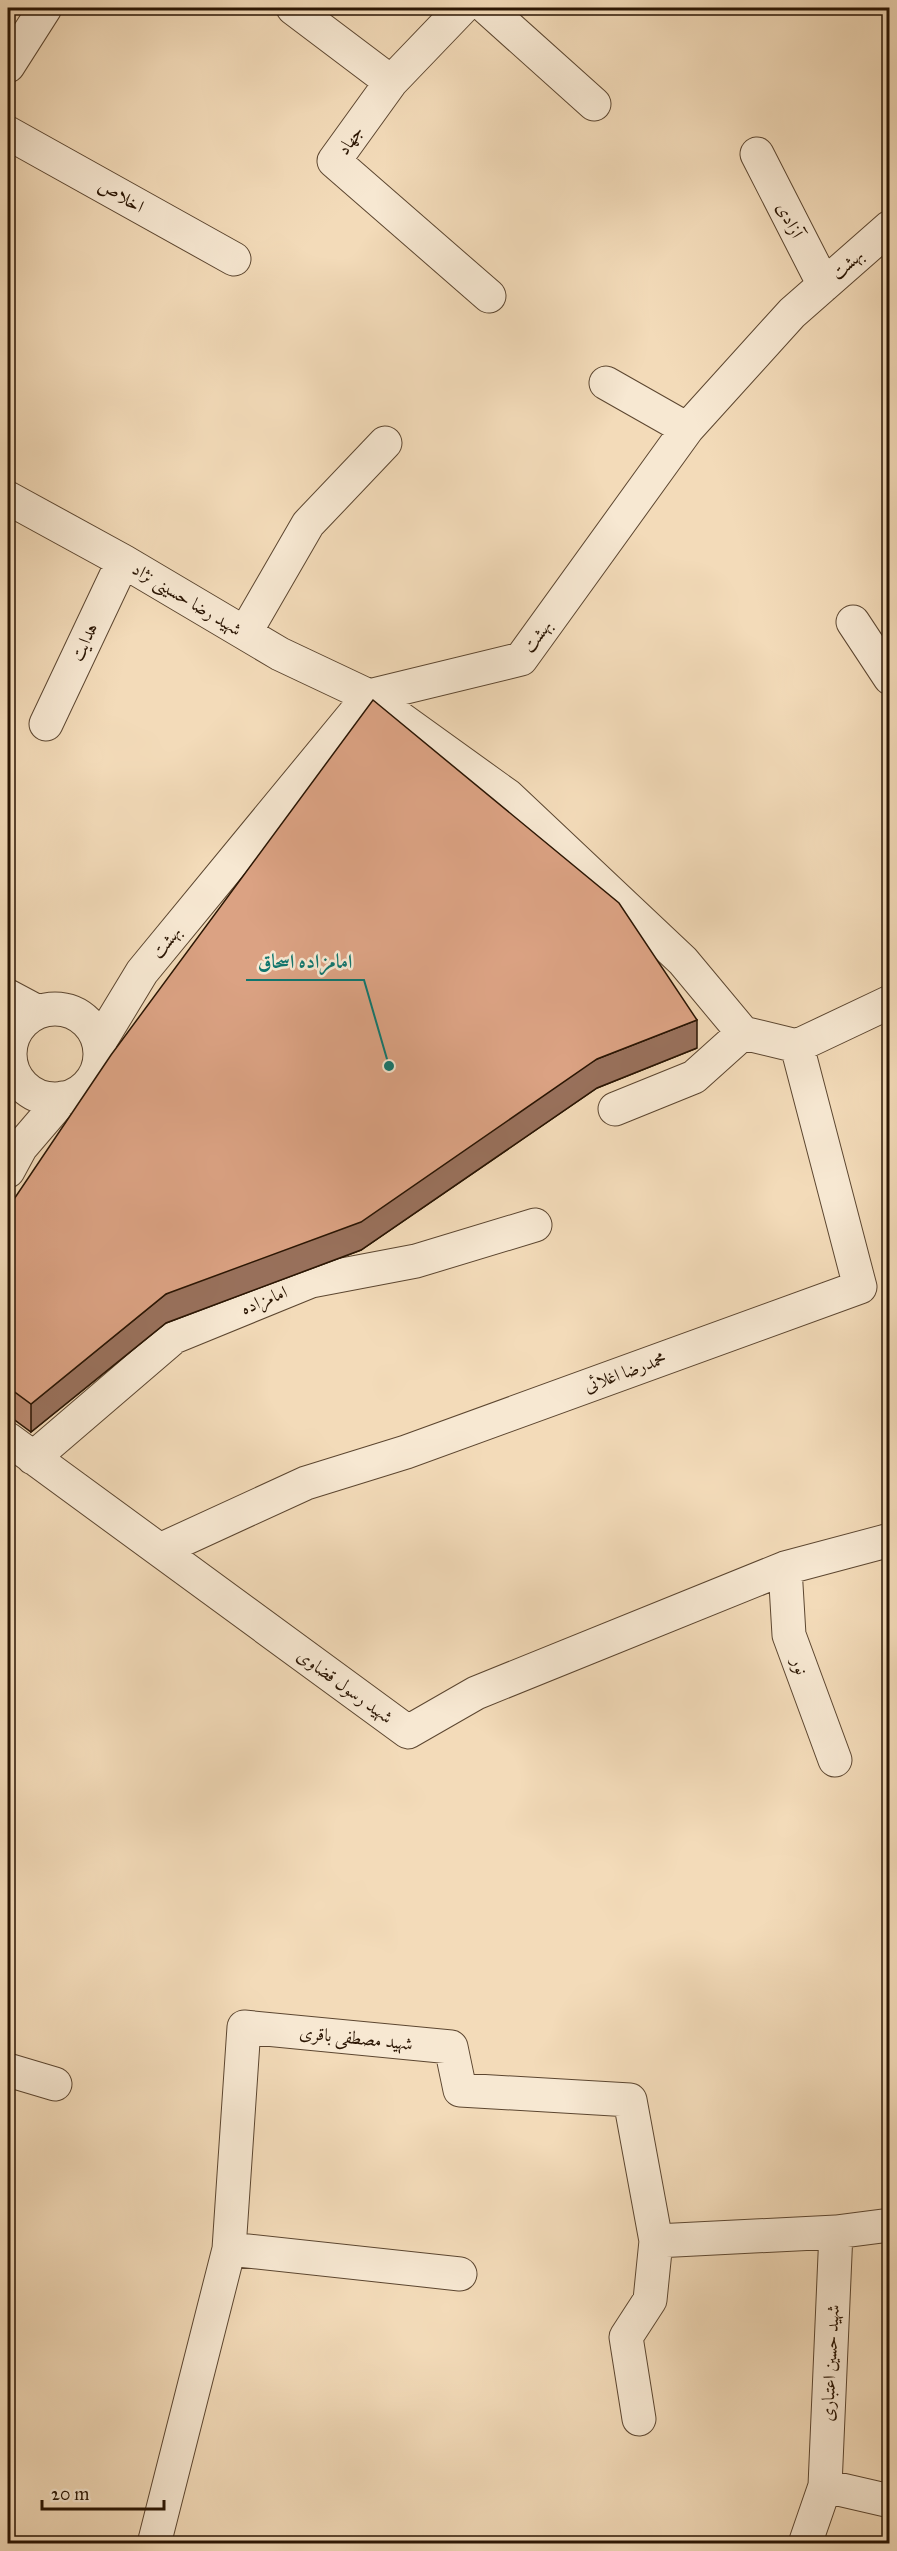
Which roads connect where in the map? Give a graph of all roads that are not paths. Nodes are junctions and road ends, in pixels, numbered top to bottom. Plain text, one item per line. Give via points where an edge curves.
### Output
1 (45, 8) edge
2 (293, 8) edge
3 (462, 8) edge
4 (487, 8) edge
5 (8, 66) edge
6 (391, 82) junction
7 (594, 104) dead end
8 (8, 133) edge
9 (757, 154) dead end
10 (890, 227) edge
11 (234, 260) dead end
12 (824, 285) junction
13 (489, 296) dead end
14 (606, 383) dead end
15 (687, 429) junction
16 (385, 443) dead end
17 (8, 498) edge
18 (123, 561) junction
19 (853, 622) dead end
20 (245, 633) junction
21 (890, 678) edge
22 (369, 696) junction
23 (46, 724) dead end
24 (141, 972) junction
25 (8, 996) edge
26 (890, 1002) edge
27 (38, 1012) junction
28 (76, 1015) junction
29 (743, 1033) junction
30 (99, 1043) junction
31 (797, 1046) junction
32 (14, 1067) edge
33 (63, 1098) junction
34 (615, 1110) dead end
35 (14, 1159) edge
36 (535, 1225) dead end
37 (20, 1448) edge
38 (888, 1544) edge
39 (160, 1550) junction
40 (785, 1568) junction
41 (835, 1760) dead end
42 (8, 2070) edge
43 (55, 2084) dead end
44 (890, 2225) edge
45 (836, 2232) junction
46 (656, 2241) junction
47 (229, 2249) junction
48 (460, 2274) dead end
49 (639, 2419) dead end
50 (825, 2486) junction
51 (890, 2501) edge
52 (154, 2544) edge
53 (805, 2544) edge

1 - 5 street
2 - 6 street
3 - 6 street
4 - 7 street
6 - 13 street, جهاد via 334,162
8 - 11 street, اخلاص
9 - 12 street, آزادی
10 - 12 street, بهشت
12 - 15 street, بهشت via 792,313
14 - 15 street
15 - 22 street, بهشت via 521,659
16 - 20 street via 308,524
17 - 18 street, شهید رضا حسینی نژاد
18 - 20 street, شهید رضا حسینی نژاد
18 - 23 street, هدایت
19 - 21 street
20 - 22 street, شهید رضا حسینی نژاد
22 - 24 street, بهشت
22 - 29 street, شهید رضا حسینی نژاد via 508,795 683,961
24 - 28 street
24 - 30 street
25 - 27 street
26 - 31 street
27 - 28 street via 54,1009
27 - 32 street via 26,1020 11,1044
28 - 30 street via 93,1029
29 - 31 street
29 - 34 street via 694,1077
30 - 33 street via 97,1072 77,1093
31 - 39 street, محمدرضا اغلائی via 860,1287 406,1452 306,1483
32 - 33 street via 35,1094
32 - 35 street
33 - 35 street
36 - 37 street, امامزاده via 416,1261 311,1281 174,1337
37 - 39 street, شهید رسول قضاوی
38 - 40 street, شهید رسول قضاوی
39 - 40 street, شهید رسول قضاوی via 408,1732 476,1692
40 - 41 street, نور via 789,1635
42 - 43 street
44 - 45 street
45 - 46 street
45 - 50 street, شهید حسین اعتباری
46 - 47 street, شهید مصطفی باقری via 630,2100 460,2090 451,2047 244,2027
46 - 49 street, شهید مصطفی باقری via 650,2300 626,2337
47 - 48 street
47 - 52 street, شهید مصطفی باقری
50 - 51 street
50 - 53 street, شهید حسین اعتباری

